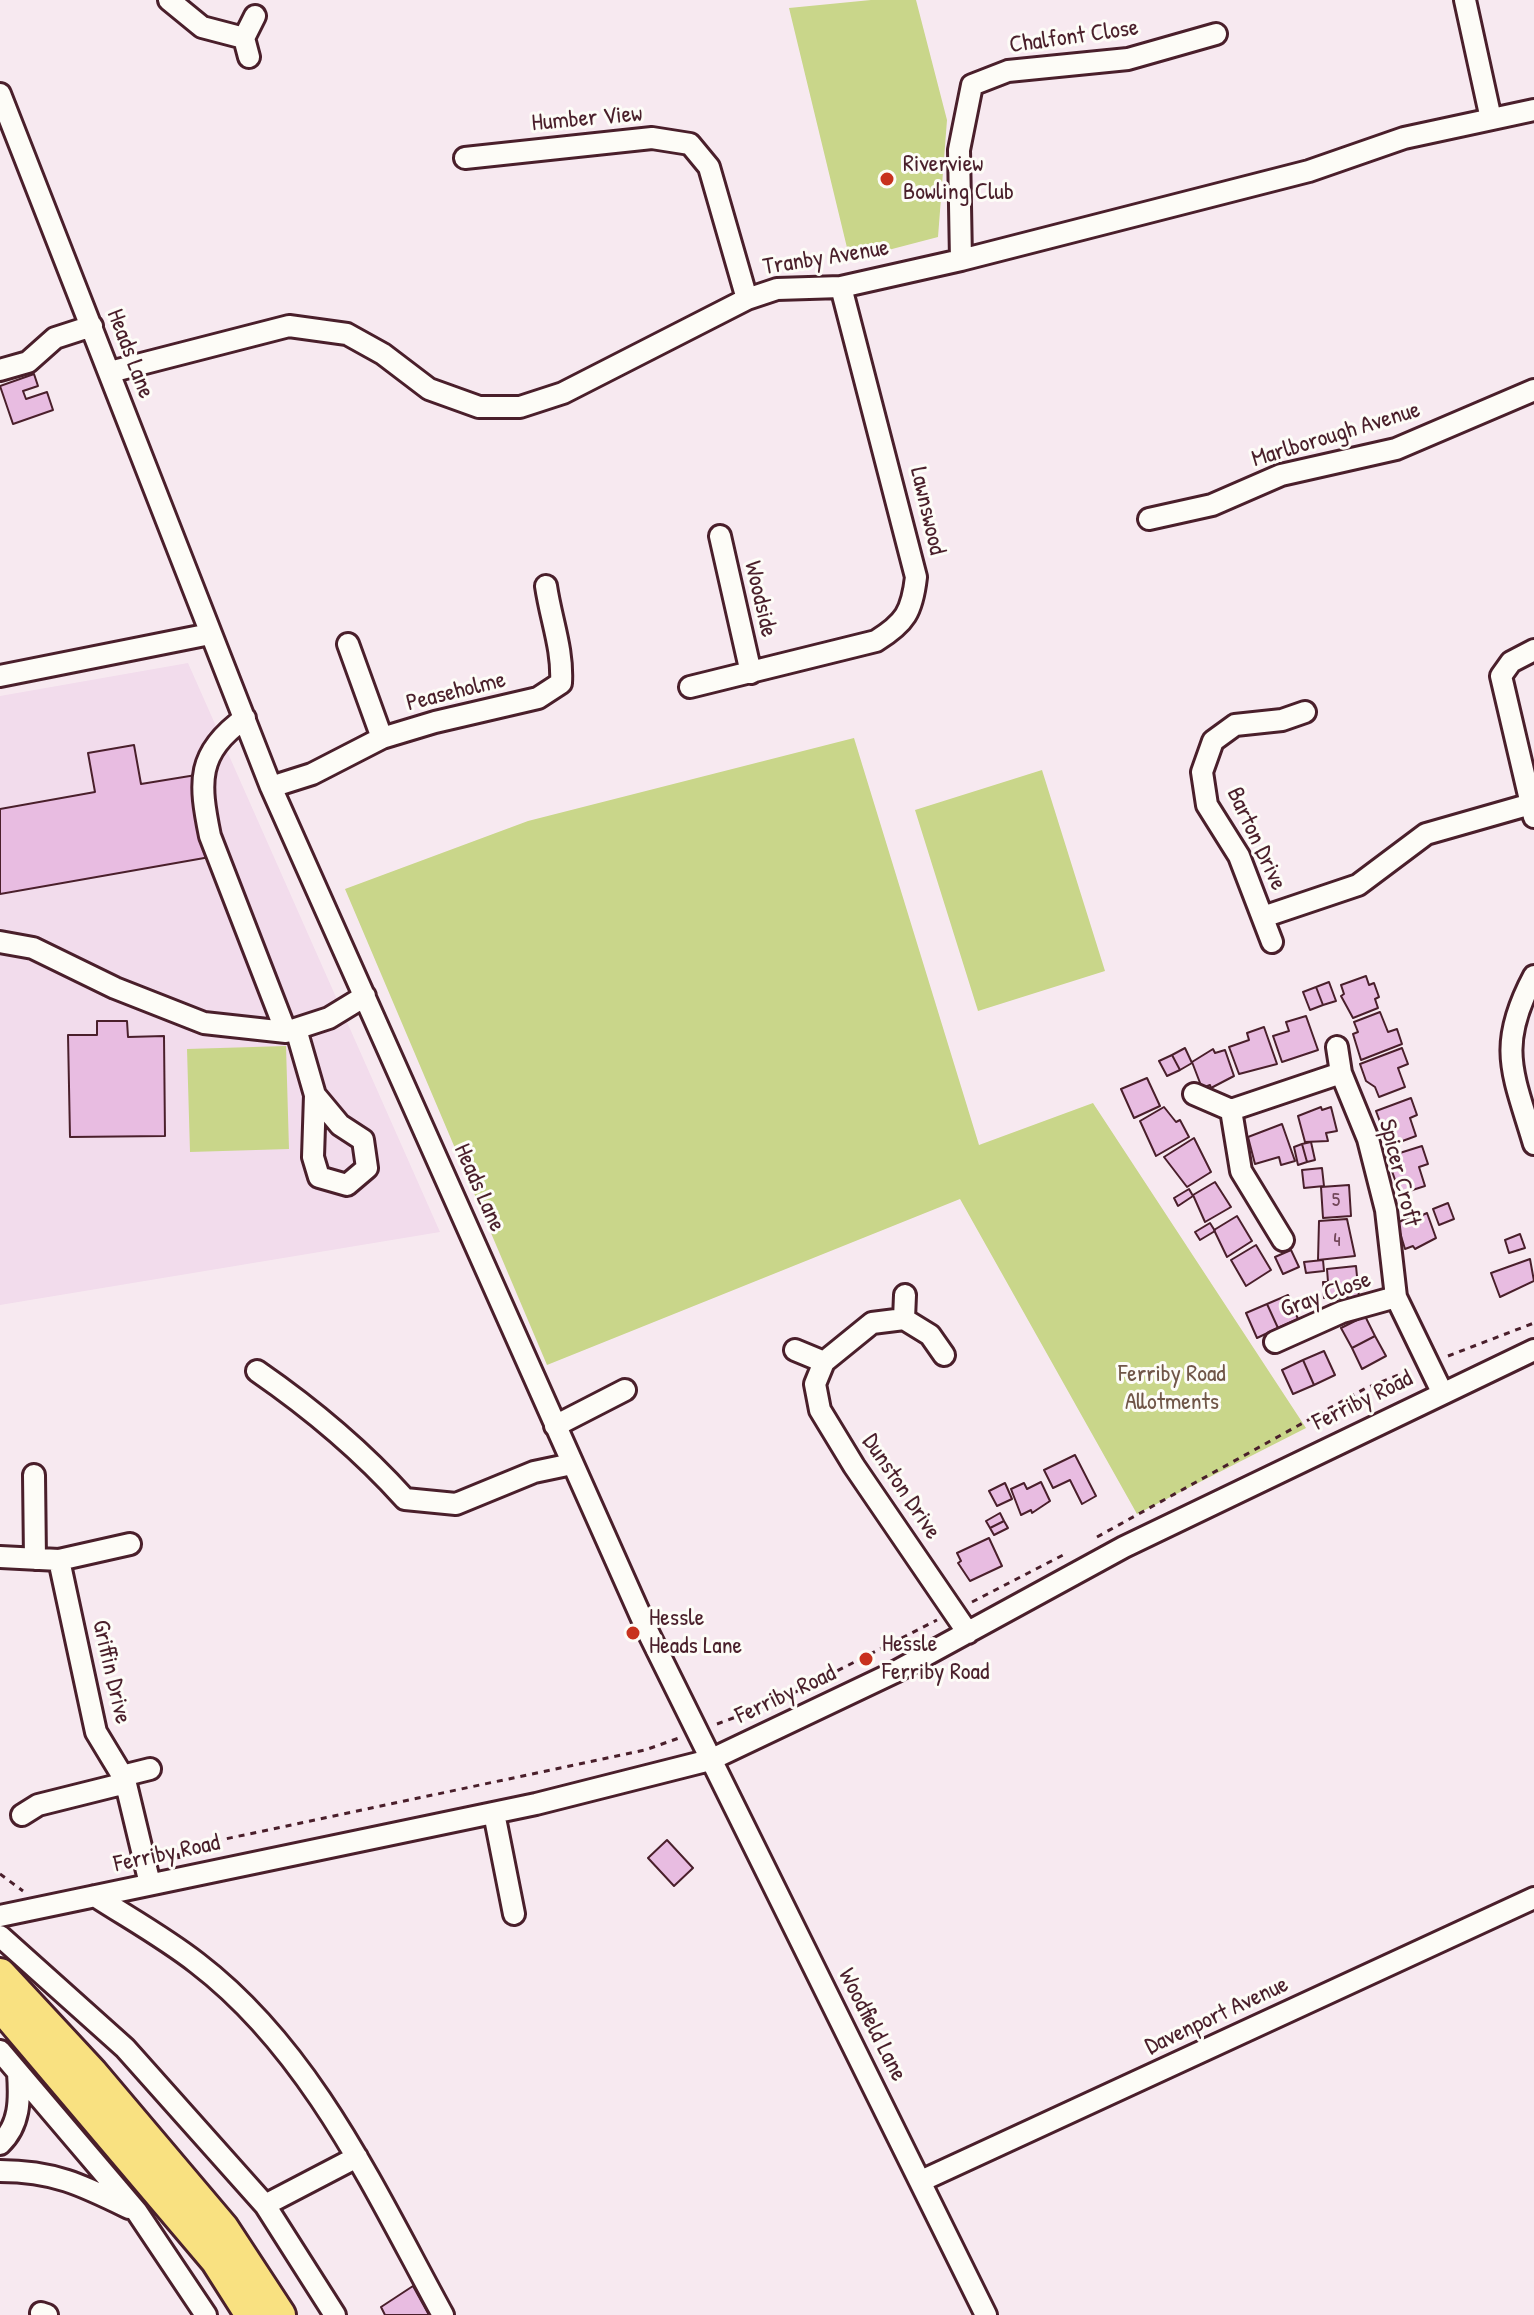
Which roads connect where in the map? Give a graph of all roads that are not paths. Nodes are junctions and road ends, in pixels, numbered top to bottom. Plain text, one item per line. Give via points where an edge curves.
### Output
1 (169, 0) edge
2 (1465, 0) edge
3 (255, 16) dead end
4 (1216, 34) dead end
5 (0, 94) edge
6 (1534, 110) edge
7 (1491, 119) junction
8 (465, 158) dead end
9 (961, 260) junction
10 (841, 287) junction
11 (747, 299) junction
12 (92, 326) junction
13 (0, 370) edge
14 (110, 372) junction
15 (1534, 390) edge
16 (1149, 519) dead end
17 (720, 536) dead end
18 (546, 586) dead end
19 (210, 634) junction
20 (348, 644) dead end
21 (1534, 650) edge
22 (751, 673) junction
23 (0, 676) edge
24 (690, 687) dead end
25 (1305, 712) dead end
26 (245, 718) junction
27 (382, 738) junction
28 (271, 787) junction
29 (1532, 811) edge
30 (1263, 917) junction
31 (0, 942) edge
32 (1272, 942) dead end
33 (1534, 976) edge
34 (365, 996) junction
35 (291, 1030) junction
36 (1337, 1047) dead end
37 (1341, 1073) junction
38 (1194, 1094) dead end
39 (315, 1095) dead end
40 (1231, 1110) junction
41 (1534, 1144) edge
42 (1283, 1240) dead end
43 (905, 1295) dead end
44 (1396, 1297) junction
45 (904, 1319) junction
46 (1275, 1342) dead end
47 (795, 1350) dead end
48 (1534, 1350) edge
49 (944, 1355) dead end
50 (824, 1362) junction
51 (257, 1371) dead end
52 (625, 1390) dead end
53 (1442, 1392) junction
54 (555, 1426) junction
55 (572, 1464) junction
56 (34, 1475) dead end
57 (130, 1544) dead end
58 (0, 1557) edge
59 (35, 1559) junction
60 (59, 1560) junction
61 (968, 1633) junction
62 (710, 1760) junction
63 (150, 1769) dead end
64 (124, 1780) junction
65 (494, 1813) junction
66 (22, 1815) dead end
67 (150, 1884) junction
68 (95, 1896) junction
69 (1534, 1898) edge
70 (514, 1914) dead end
71 (0, 1916) edge
72 (0, 1936) edge
73 (5, 1990) edge
74 (0, 2051) edge
75 (18, 2073) junction
76 (0, 2144) edge
77 (357, 2157) junction
78 (0, 2171) edge
79 (921, 2181) junction
80 (265, 2205) junction
81 (137, 2212) junction
82 (206, 2315) edge
83 (251, 2315) edge
84 (280, 2315) edge
85 (335, 2315) edge
86 (443, 2315) edge
87 (986, 2315) edge

1 - 3 street via 202,27 246,47
2 - 7 street
4 - 9 street, Chalfont Close via 1128,59 1008,71 972,85 959,150
5 - 12 street, Heads Lane
6 - 7 street, Tranby Avenue
7 - 9 street, Tranby Avenue via 1404,138 1309,171
8 - 11 street, Humber View via 652,138 690,144 709,167
9 - 10 street, Tranby Avenue
10 - 11 street, Tranby Avenue via 777,289
10 - 22 street, Lawnswood via 916,577 913,600 900,626 876,641
11 - 14 street, Tranby Avenue via 563,393 520,407 479,407 429,389 347,334 289,326
12 - 13 street via 55,338 28,362
12 - 14 street, Heads Lane
14 - 19 street, Heads Lane
15 - 16 street, Marlborough Avenue via 1396,449 1281,475 1212,505
17 - 22 street, Woodside
18 - 27 street, Peaseholme via 563,654 561,683 538,698
19 - 23 street
19 - 26 street, Heads Lane
20 - 27 street
21 - 29 street via 1511,662 1501,676
22 - 24 street, Lawnswood
25 - 30 street, Barton Drive via 1235,725 1213,741 1202,772 1207,805 1239,856
26 - 28 street, Heads Lane
26 - 35 street via 221,735 207,760 201,778 203,802 210,836
27 - 28 street, Peaseholme via 312,774
28 - 34 street, Heads Lane
29 - 30 street, Barton Drive via 1426,834 1358,885
30 - 32 street, Barton Drive
31 - 35 street via 33,948 204,1023
33 - 41 street via 1518,1006 1509,1058
34 - 35 street via 329,1018
34 - 54 street, Heads Lane
35 - 39 street
36 - 37 street, Spicer Croft
37 - 40 street
37 - 44 street, Spicer Croft via 1372,1153 1386,1210
38 - 40 street
40 - 42 street via 1241,1171
43 - 45 street
44 - 46 street, Gray Close via 1342,1312
44 - 53 street, Spicer Croft
45 - 49 street via 930,1335
45 - 50 street via 872,1323
47 - 50 street
48 - 53 street, Ferriby Road
50 - 61 street, Dunston Drive via 815,1384 820,1410
51 - 55 street via 321,1416 405,1499 456,1504 534,1472
52 - 54 street
53 - 61 street, Ferriby Road via 1124,1547
54 - 55 street, Heads Lane
55 - 62 street, Heads Lane
56 - 59 street
57 - 60 street
58 - 59 street
59 - 60 street
60 - 64 street, Griffin Drive via 96,1732
61 - 62 street, Ferriby Road
62 - 65 street, Ferriby Road
62 - 79 street, Woodfield Lane
63 - 64 street
64 - 66 street via 38,1805
64 - 67 street, Griffin Drive
65 - 67 street, Ferriby Road
65 - 70 street
67 - 68 street, Ferriby Road
68 - 71 street, Ferriby Road
68 - 77 street via 197,1963 258,2019
69 - 79 street, Davenport Avenue
72 - 80 street via 125,2048
73 - 83 highway via 216,2260
73 - 84 highway via 92,2073 223,2228
74 - 75 street
75 - 76 street via 14,2131
75 - 81 street
77 - 80 street
77 - 86 street
78 - 81 street via 68,2178
79 - 87 street, Woodfield Lane
80 - 85 street
81 - 82 street

